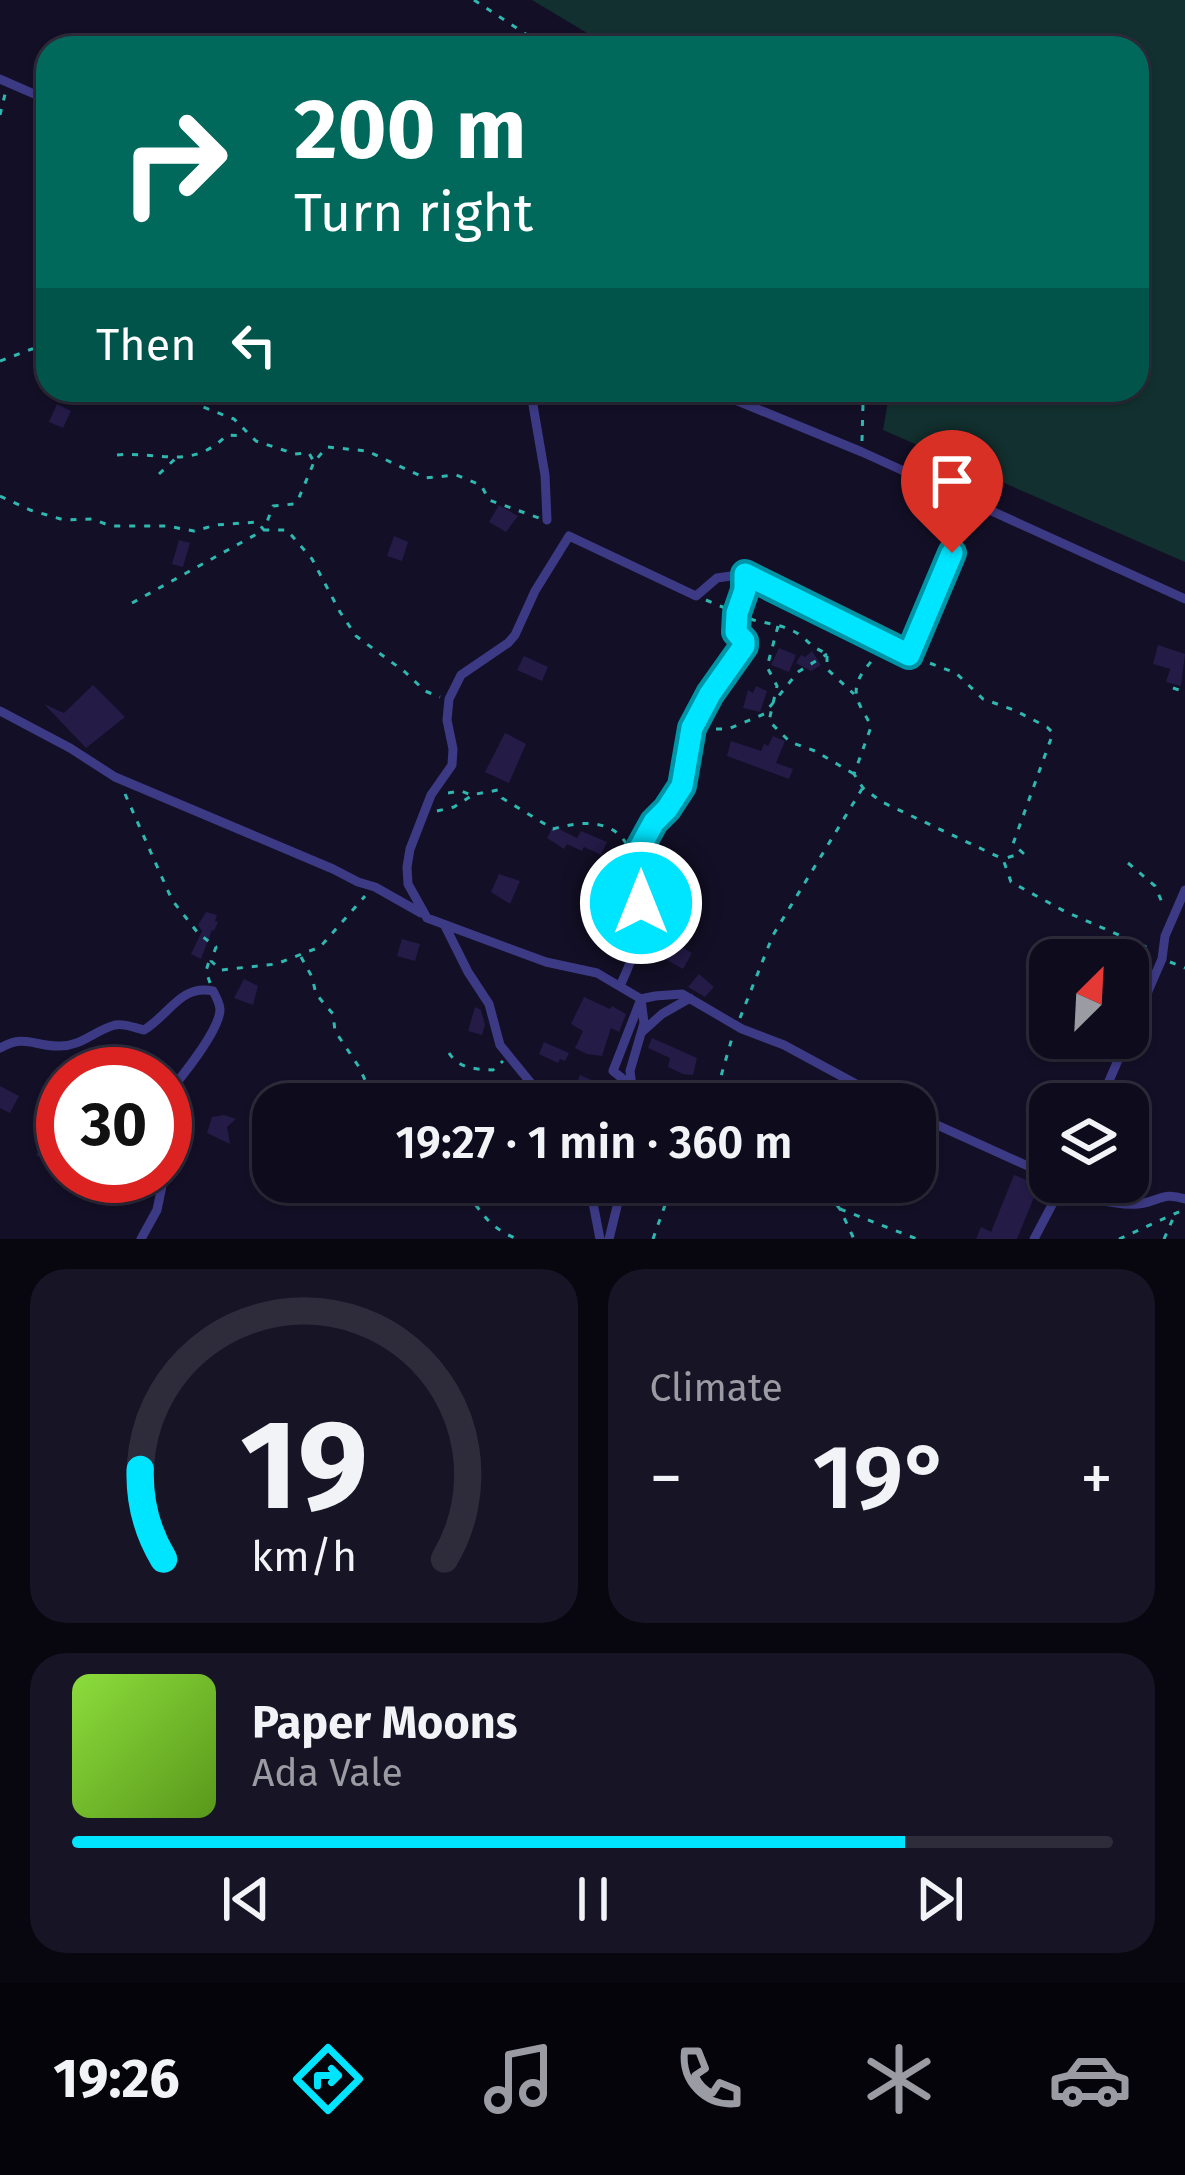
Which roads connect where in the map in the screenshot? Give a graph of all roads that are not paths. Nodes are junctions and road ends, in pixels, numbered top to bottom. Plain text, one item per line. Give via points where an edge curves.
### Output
1 (4, 81) edge
2 (36, 95) edge
3 (534, 402) edge
4 (740, 402) edge
5 (987, 510) junction
6 (547, 520) road end
7 (745, 574) junction
8 (1185, 598) edge
9 (0, 711) edge
10 (1183, 894) edge
11 (425, 915) junction
12 (445, 926) junction
13 (620, 986) junction
14 (690, 998) junction
15 (641, 999) junction
16 (642, 1033) junction
17 (0, 1048) edge
18 (192, 1062) edge
19 (530, 1083) edge
20 (628, 1083) edge
21 (632, 1083) edge
22 (857, 1083) edge
23 (1108, 1083) edge
24 (936, 1124) edge
25 (1029, 1167) edge
26 (1185, 1198) edge
27 (1149, 1200) edge
28 (159, 1203) edge
29 (595, 1203) edge
30 (615, 1203) edge
31 (1049, 1203) edge
32 (142, 1239) edge
33 (604, 1239) edge
34 (1034, 1239) edge

1 - 2 street
3 - 6 street
4 - 5 street
5 - 7 street via 967,519 909,655
5 - 8 street
7 - 11 street via 717,578 696,596 568,536 515,634 461,675 449,699 453,756 406,867
7 - 13 street via 736,632 744,646 692,728 682,786 644,837 635,868 642,922
9 - 11 street via 115,777
10 - 23 street
11 - 12 street
12 - 13 street
12 - 19 street via 489,1004 500,1045
13 - 15 street
14 - 15 street
14 - 16 street
14 - 22 street
15 - 16 street
15 - 20 street via 613,1071
16 - 21 street
17 - 18 street via 26,1040 69,1045 112,1026 144,1030 185,993 213,991 217,1019
24 - 25 street
26 - 27 street
28 - 32 street
29 - 33 street
30 - 33 street
31 - 34 street

